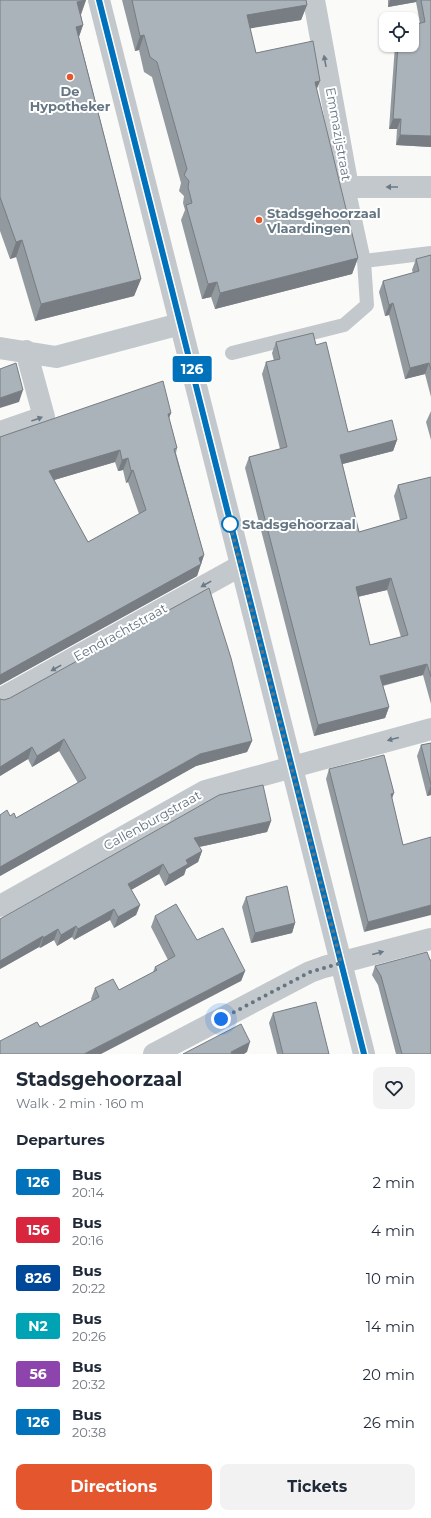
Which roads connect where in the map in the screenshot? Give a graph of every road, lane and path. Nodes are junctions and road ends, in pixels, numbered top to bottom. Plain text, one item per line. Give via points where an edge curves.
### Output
1 (99, 0) edge
2 (314, 0) edge
3 (348, 187) junction
4 (431, 187) edge
5 (431, 253) edge
6 (364, 261) junction
7 (180, 324) junction
8 (0, 348) edge
9 (26, 351) junction
10 (232, 353) dead end
11 (0, 432) edge
12 (240, 566) junction
13 (0, 699) edge
14 (431, 729) edge
15 (291, 767) junction
16 (0, 906) edge
17 (431, 939) edge
18 (341, 963) junction
19 (154, 1054) edge
20 (364, 1054) edge

1 - 7 street
3 -> 2 street, Emmazijstraat
4 -> 3 street, Emmazijstraat
3 - 6 lane
5 - 6 lane
6 - 10 lane via 367,305 344,325
7 - 9 street via 56,356
7 - 12 street
8 - 9 street
11 -> 9 street via 44,417
12 -> 13 street, Eendrachtstraat
12 - 15 street
14 -> 15 street, Callenburgstraat
15 - 16 street, Callenburgstraat via 205,791
15 - 18 street
18 -> 17 street
18 - 19 street via 310,972
18 - 20 street

